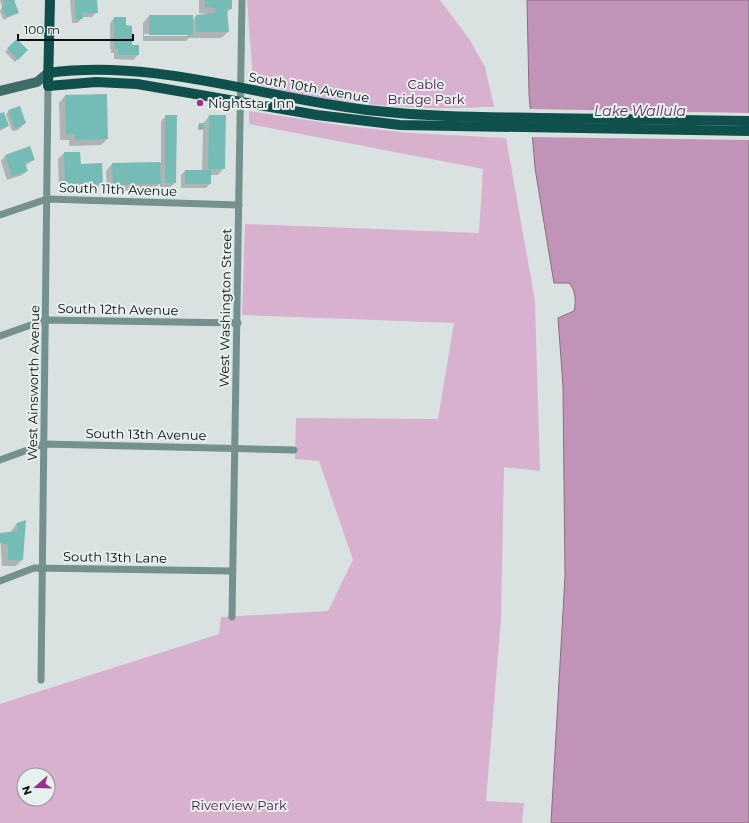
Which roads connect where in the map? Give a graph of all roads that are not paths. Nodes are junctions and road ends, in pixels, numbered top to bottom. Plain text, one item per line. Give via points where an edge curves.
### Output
1 (50, 0) edge
2 (242, 0) edge
3 (48, 73) junction
4 (37, 82) junction
5 (48, 86) junction
6 (241, 89) junction
7 (0, 92) edge
8 (241, 102) junction
9 (749, 121) edge
10 (484, 122) junction
11 (749, 131) edge
12 (47, 199) junction
13 (239, 205) junction
14 (0, 215) edge
15 (45, 320) junction
16 (238, 323) junction
17 (0, 336) edge
18 (44, 444) junction
19 (234, 448) junction
20 (294, 450) dead end
21 (0, 460) edge
22 (42, 568) junction
23 (232, 571) junction
24 (0, 581) edge
25 (232, 617) dead end
26 (41, 680) dead end

1 - 3 main road
2 - 6 street, West Washington Street
3 - 4 main road
3 - 5 main road
3 - 6 main road, South 10th Avenue via 128,70
4 - 5 main road, South 10th Avenue
4 - 7 main road
5 - 8 main road, South 10th Avenue via 124,82
5 - 12 street, West Ainsworth Avenue
6 - 8 street, West Washington Street
6 - 10 main road, South 10th Avenue via 377,111
8 - 10 main road, South 10th Avenue via 373,123
8 - 13 street, West Washington Street
9 - 10 main road, South 10th Avenue
10 - 11 main road, South 10th Avenue
12 - 13 street, South 11th Avenue
12 - 14 street, South 11th Avenue
12 - 15 street, West Ainsworth Avenue
13 - 16 street, West Washington Street
15 - 16 street, South 12th Avenue
15 - 17 street, South 12th Avenue
15 - 18 street, West Ainsworth Avenue
16 - 19 street, West Washington Street
18 - 19 street, South 13th Avenue
18 - 21 street, South 13th Avenue
18 - 22 street, West Ainsworth Avenue
19 - 20 street, South 13th Avenue
19 - 23 street, West Washington Street
22 - 23 street, South 13th Lane
22 - 24 street, South 13th Lane via 34,568
22 - 26 street, West Ainsworth Avenue
23 - 25 street, West Washington Street

